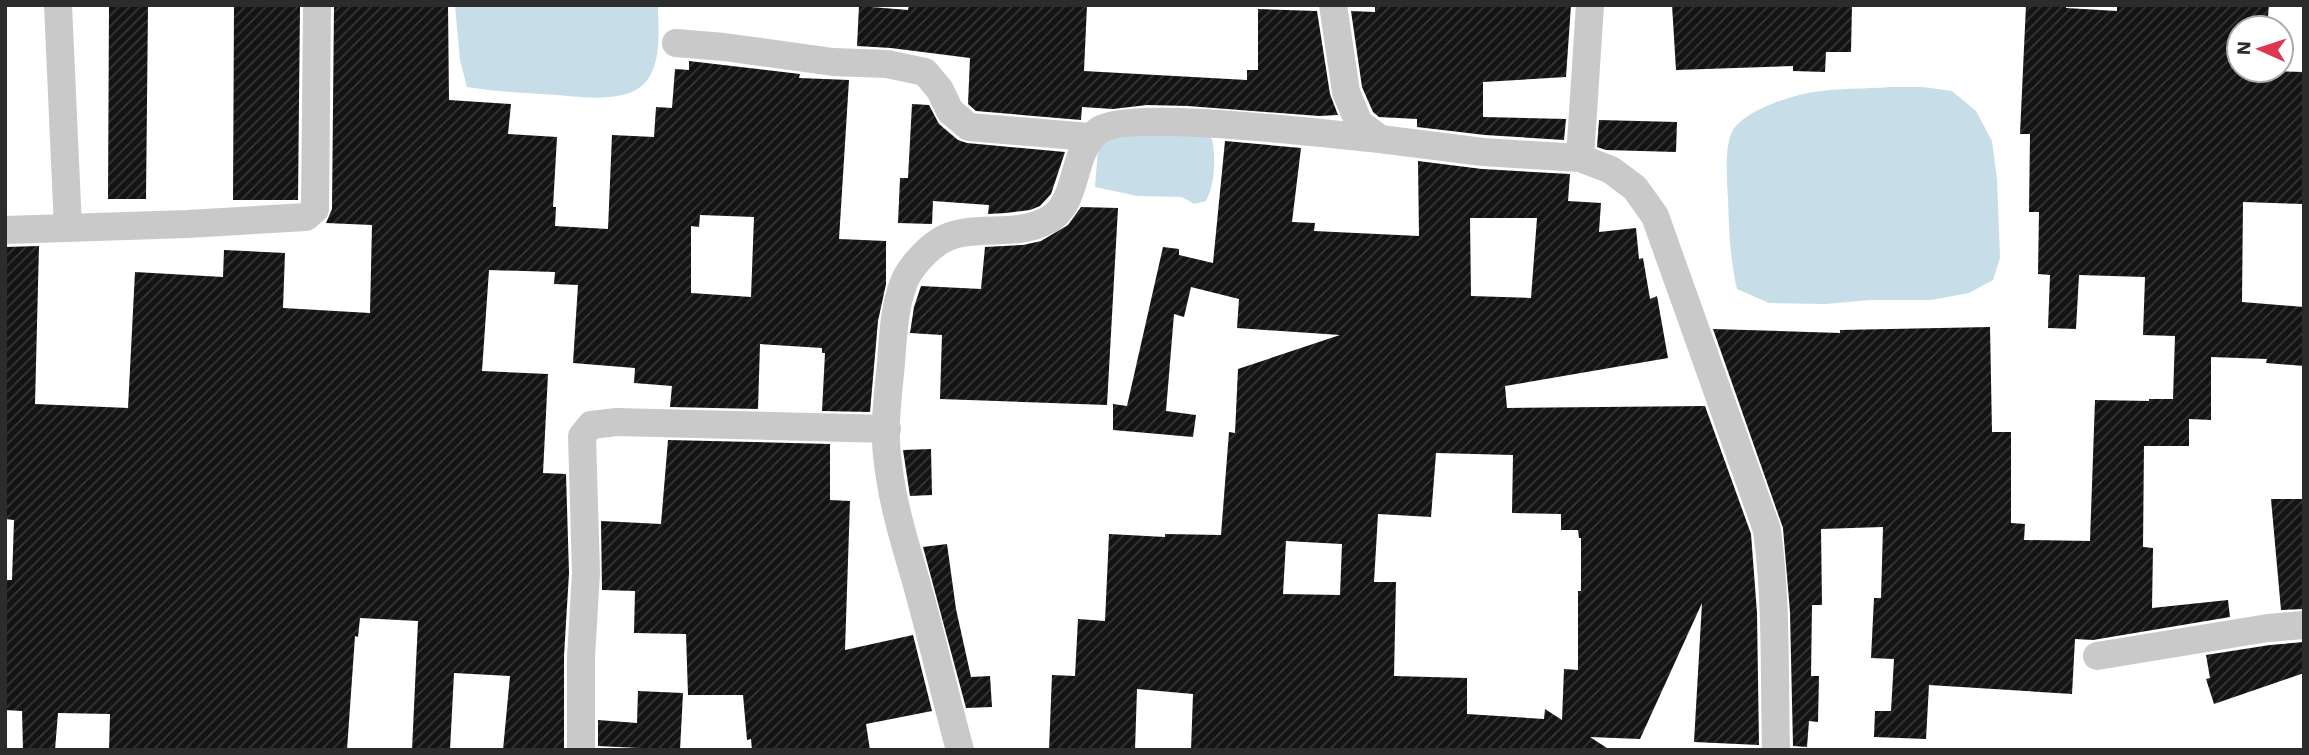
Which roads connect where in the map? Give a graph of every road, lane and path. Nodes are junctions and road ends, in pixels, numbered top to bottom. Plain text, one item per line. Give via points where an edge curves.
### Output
1 (58, 5) edge
2 (317, 5) edge
3 (1334, 5) edge
4 (1590, 5) edge
5 (676, 43) dead end
6 (1089, 137) junction
7 (1380, 139) junction
8 (1580, 158) junction
9 (68, 228) junction
10 (5, 230) edge
11 (887, 429) junction
12 (2304, 625) edge
13 (2097, 656) dead end
14 (581, 750) edge
15 (960, 750) edge
16 (1776, 750) edge

1 - 9 street
2 - 9 street via 315,209 306,217 293,219
3 - 7 street via 1346,92 1359,124
4 - 8 street
5 - 6 street via 887,64 925,72 950,111 969,127
6 - 7 street via 1104,126 1129,121
6 - 11 street via 1068,197 1051,219 1027,229 968,232 941,240 917,262 903,283 895,322
7 - 8 street
8 - 16 street via 1611,170 1635,188 1655,216 1767,530 1776,629
9 - 10 street
11 - 14 street via 591,425 582,436 586,573
11 - 15 street via 894,504
12 - 13 street

